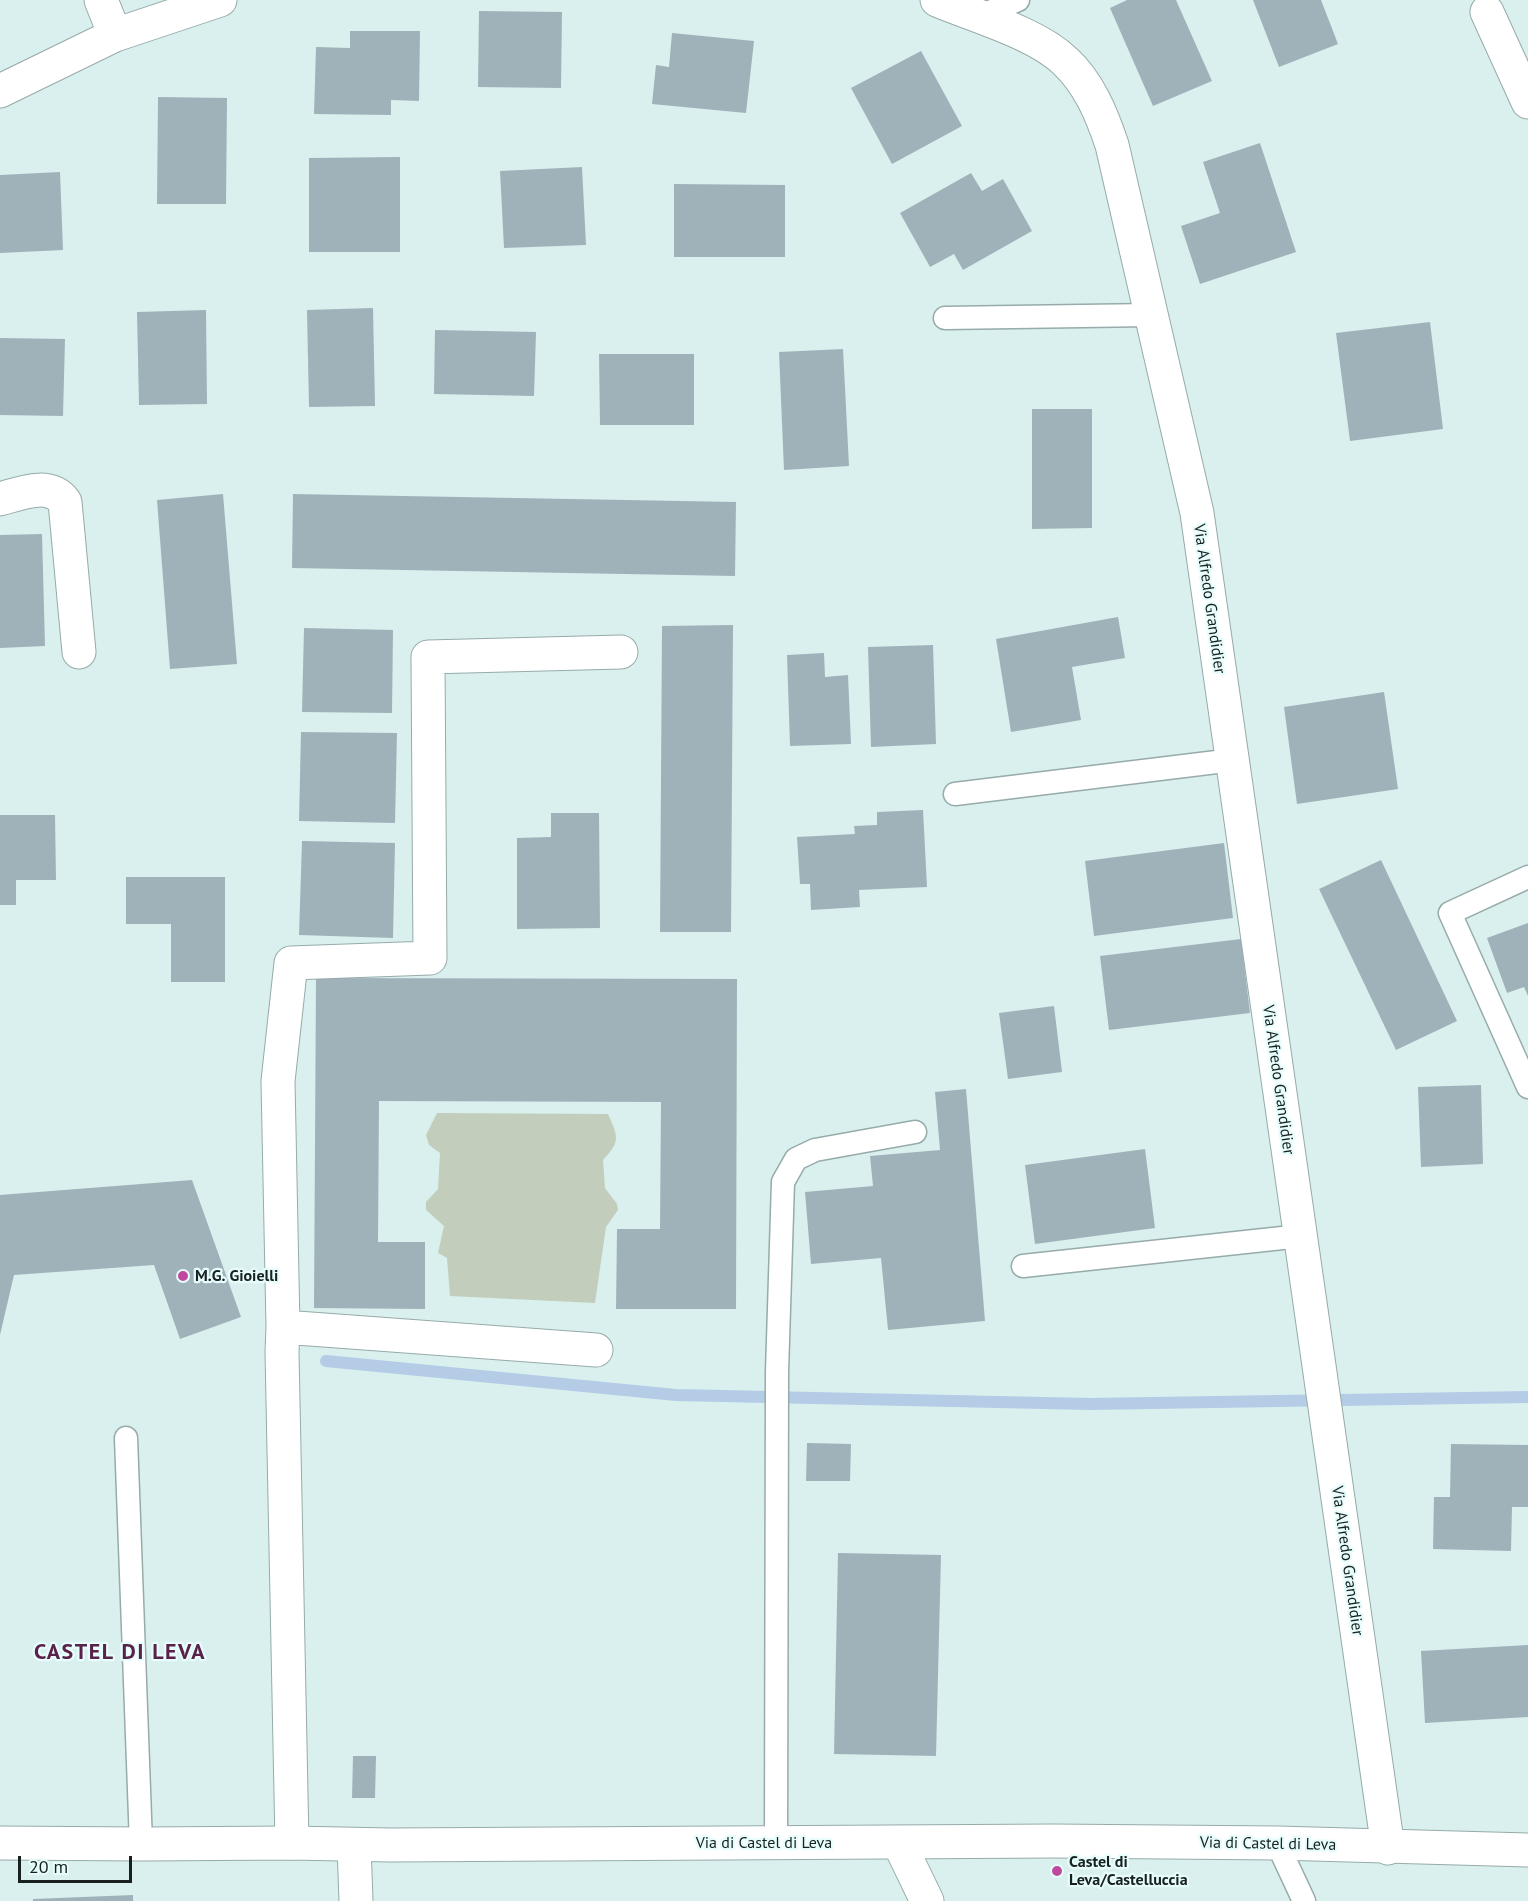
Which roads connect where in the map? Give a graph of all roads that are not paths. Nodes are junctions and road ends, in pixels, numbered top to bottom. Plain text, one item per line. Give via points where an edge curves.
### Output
1 (101, 0) edge
2 (220, 0) edge
3 (937, 0) edge
4 (1018, 0) edge
5 (1484, 6) edge
6 (978, 17) junction
7 (115, 35) junction
8 (0, 91) edge
9 (1528, 102) edge
10 (1151, 315) junction
11 (945, 318) dead end
12 (0, 499) edge
13 (79, 652) dead end
14 (621, 652) dead end
15 (1233, 760) junction
16 (955, 794) dead end
17 (1528, 877) edge
18 (1528, 1086) edge
19 (915, 1132) dead end
20 (1301, 1236) junction
21 (1023, 1266) dead end
22 (283, 1326) junction
23 (596, 1350) dead end
24 (126, 1438) dead end
25 (0, 1842) edge
26 (292, 1843) junction
27 (776, 1843) junction
28 (899, 1843) junction
29 (141, 1844) junction
30 (1276, 1844) junction
31 (354, 1845) junction
32 (1388, 1848) junction
33 (1528, 1850) edge
34 (356, 1901) edge
35 (927, 1901) edge
36 (1304, 1901) edge

1 - 7 street
2 - 7 street
3 - 6 street, Via Alfredo Grandidier
4 - 6 lane
5 - 9 street
6 - 10 street, Via Alfredo Grandidier via 1052,50 1075,71 1093,99 1112,145
7 - 8 street
10 - 11 lane
10 - 15 street, Via Alfredo Grandidier via 1197,513
12 - 13 street via 49,490 65,502
14 - 22 street via 428,657 430,958 291,963 278,1081
15 - 16 lane
15 - 20 street, Via Alfredo Grandidier
17 - 18 lane via 1450,913
19 - 27 lane via 814,1150 796,1159 783,1182 777,1372
20 - 21 lane
20 - 32 street, Via Alfredo Grandidier
22 - 23 street
22 - 26 street
24 - 29 lane
25 - 29 street, Via di Castel di Leva
26 - 29 street, Via di Castel di Leva
26 - 31 street, Via di Castel di Leva
27 - 28 street, Via di Castel di Leva
27 - 31 street, Via di Castel di Leva
28 - 30 street, Via di Castel di Leva
28 - 35 street
30 - 32 street, Via di Castel di Leva
30 - 36 lane
31 - 34 street
32 - 33 street, Via di Castel di Leva

